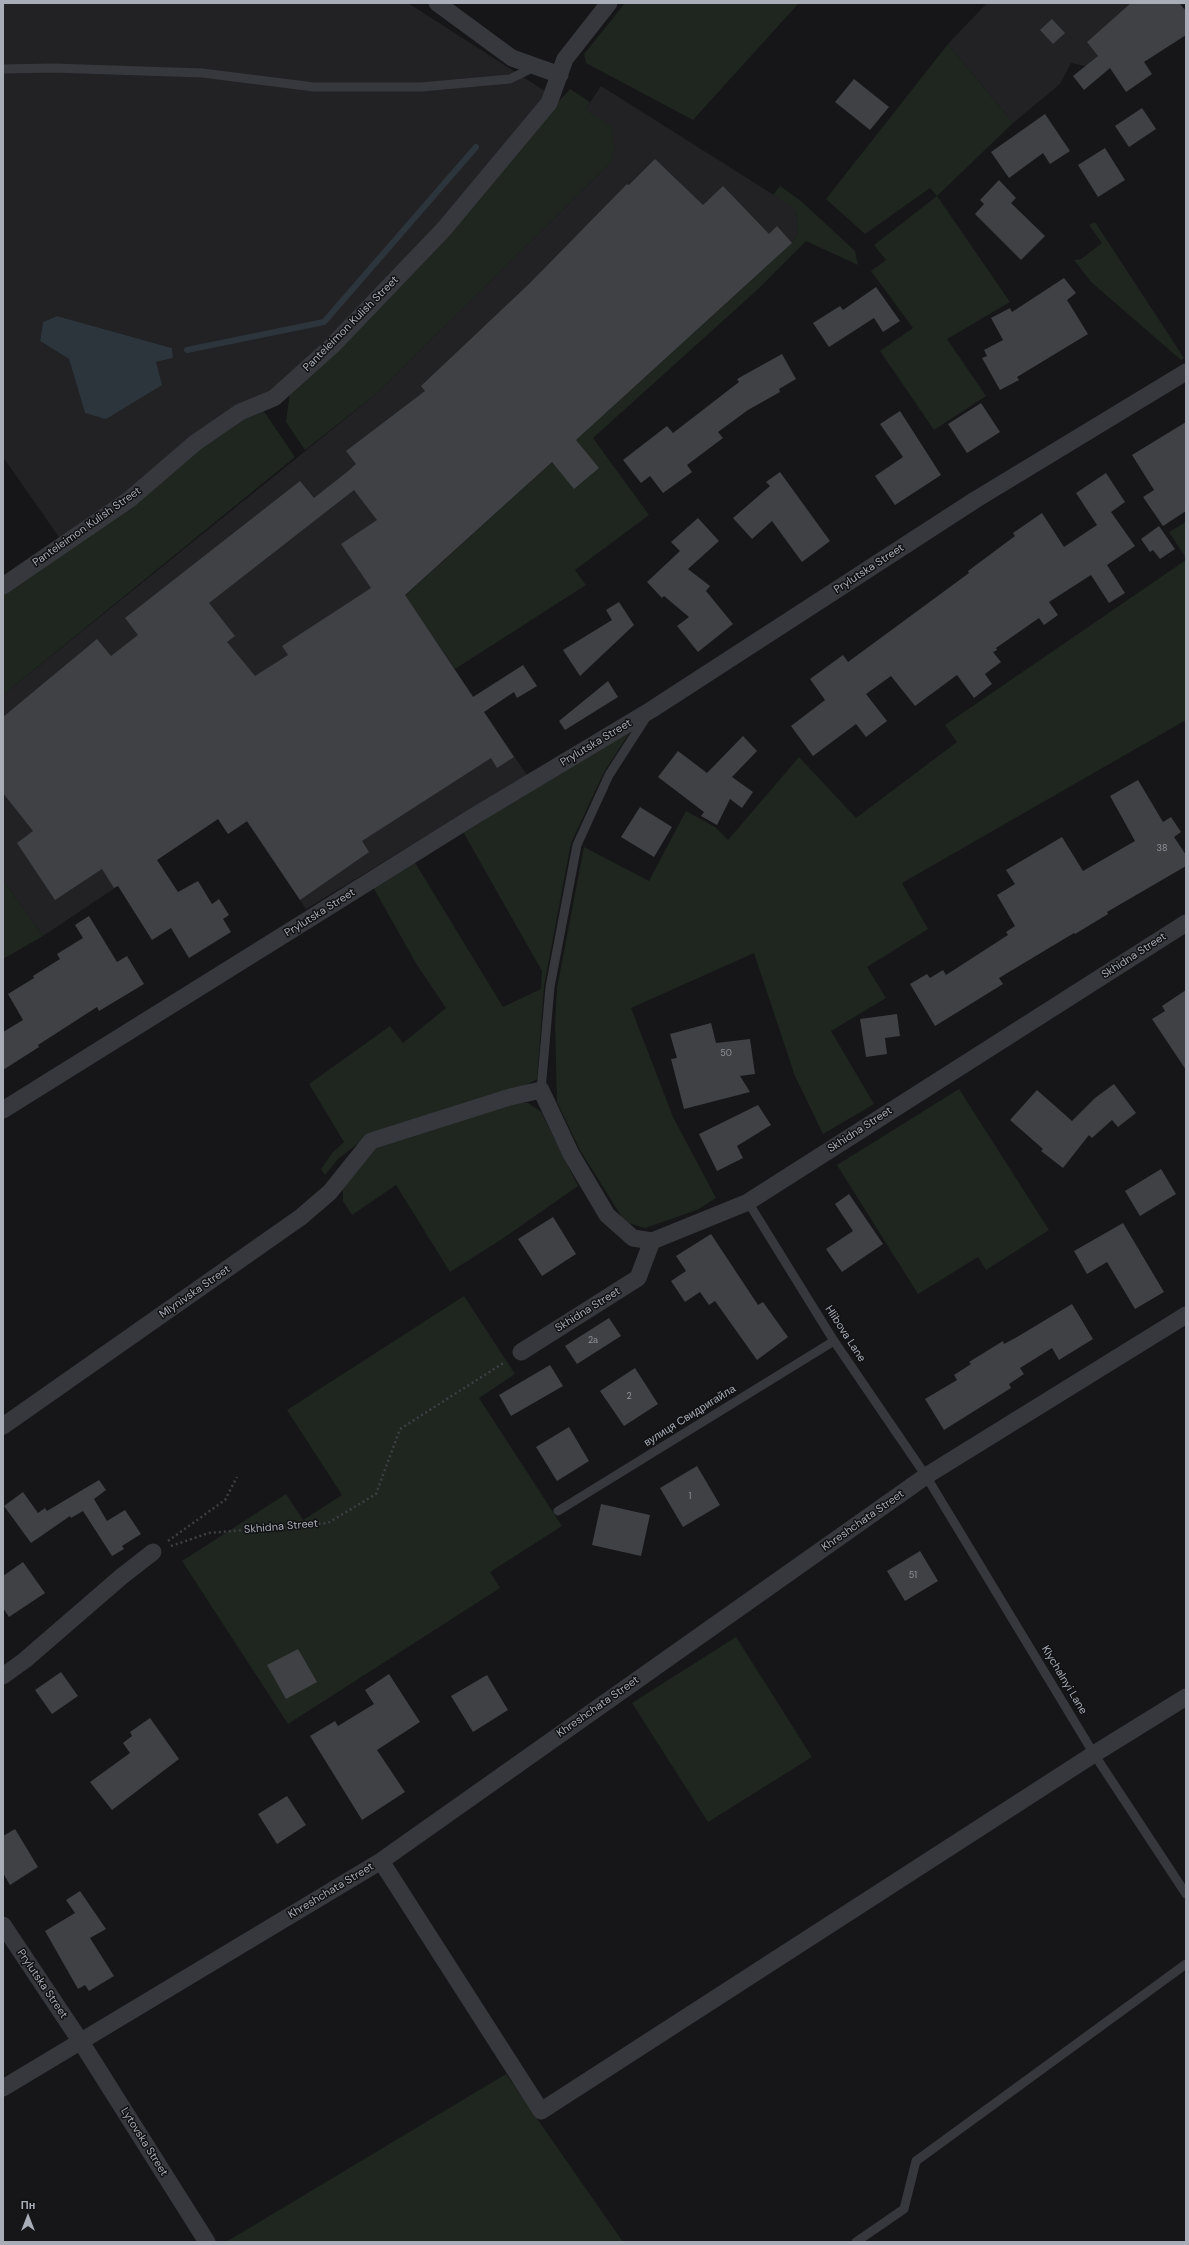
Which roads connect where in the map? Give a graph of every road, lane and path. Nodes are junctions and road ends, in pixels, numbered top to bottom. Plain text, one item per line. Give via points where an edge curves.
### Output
1 (437, 3) edge
2 (609, 3) edge
3 (534, 67) junction
4 (3, 69) edge
5 (560, 75) junction
6 (1186, 372) edge
7 (3, 586) edge
8 (651, 710) junction
9 (1186, 923) edge
10 (541, 1090) junction
11 (3, 1110) edge
12 (748, 1202) junction
13 (652, 1241) junction
14 (1186, 1315) edge
15 (834, 1341) junction
16 (521, 1352) joint
17 (3, 1426) edge
18 (926, 1476) junction
19 (237, 1477) dead end
20 (558, 1511) dead end
21 (153, 1552) junction
22 (3, 1676) edge
23 (1186, 1697) edge
24 (1094, 1754) junction
25 (381, 1861) junction
26 (1186, 1894) edge
27 (3, 1925) edge
28 (1186, 1964) edge
29 (81, 2042) junction
30 (3, 2088) edge
31 (207, 2242) edge
32 (856, 2242) edge

1 - 3 street via 512,58
2 - 5 street, Panteleimon Kulish Street via 565,59
3 - 4 lane via 510,79 422,87 314,87 202,73 53,68
3 - 5 street
5 - 7 street, Panteleimon Kulish Street via 550,103 444,229 332,346 274,398 240,412 195,443 130,499
6 - 8 street, Prylutska Street via 976,500
8 - 10 lane via 609,776 577,845 550,987
8 - 11 street, Prylutska Street via 471,818
9 - 12 street, Skhidna Street
10 - 13 street via 571,1154 607,1215 633,1238
10 - 17 street, Mlynivska Street via 510,1097 371,1141 330,1192 301,1217
12 - 13 street, Skhidna Street
12 - 15 lane, Hlibova Lane
13 - 16 street, Skhidna Street via 638,1278
14 - 18 street, Khreshchata Street
15 - 18 lane, Hlibova Lane
15 - 20 lane, вулиця Свидригайла
16 - 21 path, Skhidna Street via 400,1429 376,1494 328,1523 209,1533
18 - 24 lane, Klychalnyi Lane
18 - 25 street, Khreshchata Street
19 - 21 path via 225,1500
21 - 22 street
23 - 24 street
24 - 25 street via 542,2111
24 - 26 lane, Klychalnyi Lane
25 - 29 street, Khreshchata Street
27 - 29 street, Prylutska Street
28 - 32 lane via 916,2161 904,2209
29 - 30 street, Khreshchata Street
29 - 31 street, Lytovska Street

